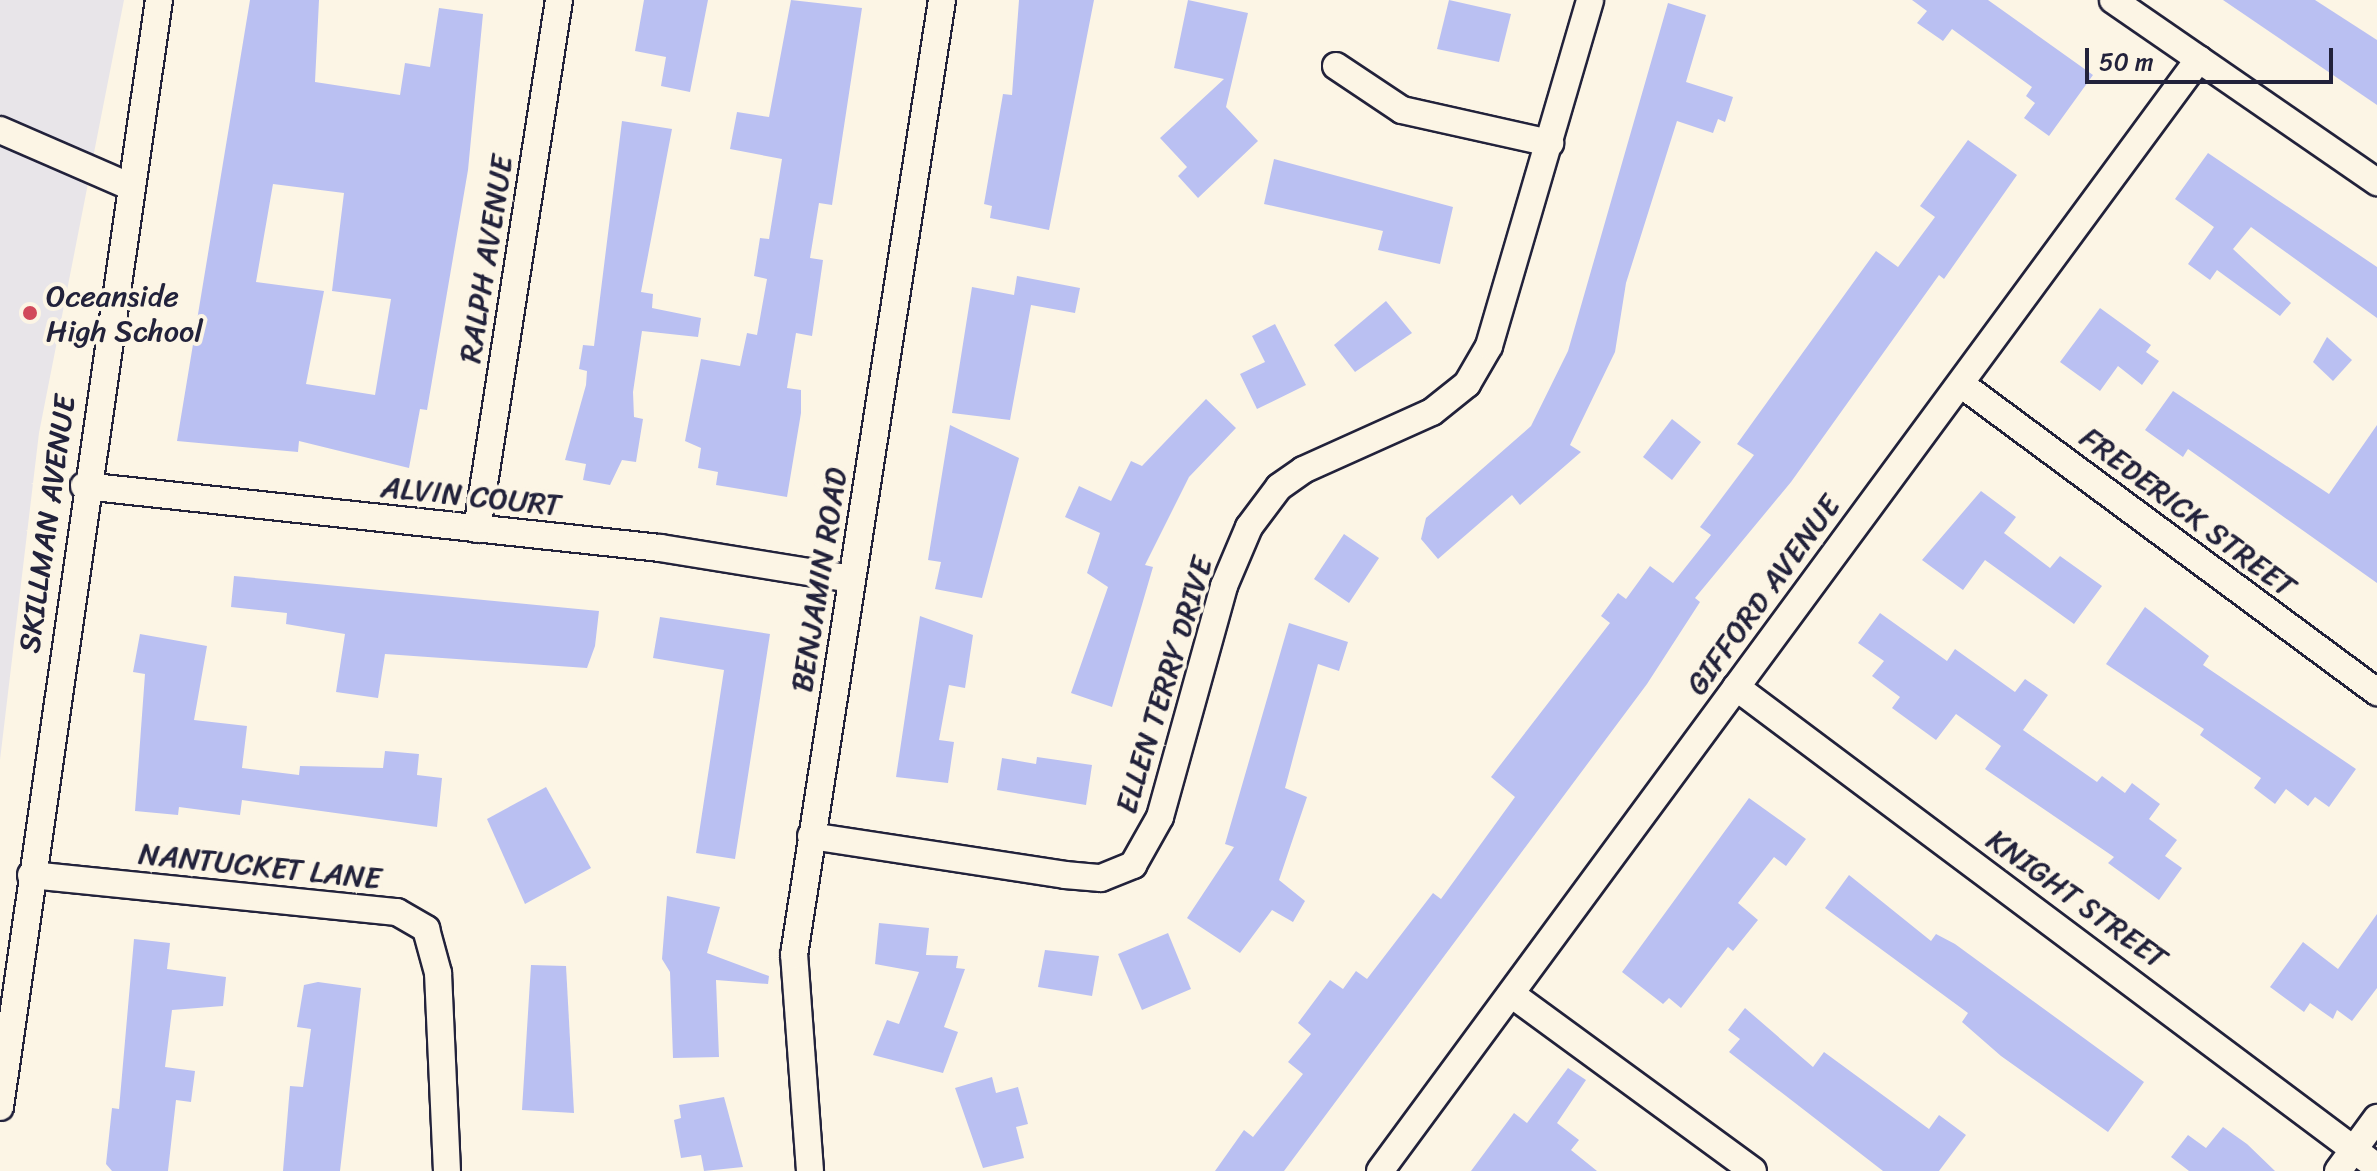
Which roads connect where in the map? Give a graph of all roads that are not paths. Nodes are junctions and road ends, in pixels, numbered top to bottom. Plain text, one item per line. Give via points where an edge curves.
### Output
1 (159, 0) edge
2 (559, 0) edge
3 (942, 0) edge
4 (1590, 0) edge
5 (2113, 0) edge
6 (2199, 59) junction
7 (1336, 66) dead end
8 (0, 130) edge
9 (1550, 143) junction
10 (2377, 182) edge
11 (129, 186) junction
12 (1961, 384) junction
13 (84, 486) junction
14 (477, 529) junction
15 (851, 579) junction
16 (1736, 687) junction
17 (2377, 692) edge
18 (811, 836) junction
19 (31, 875) junction
20 (1514, 996) junction
21 (0, 1107) edge
22 (2377, 1118) edge
23 (2345, 1161) edge
24 (2377, 1167) edge
25 (447, 1171) edge
26 (810, 1171) edge
27 (1380, 1171) edge
28 (1753, 1171) edge

1 - 11 street, SKILLMAN AVENUE
2 - 14 street, RALPH AVENUE
3 - 15 street, BENJAMIN ROAD
4 - 9 street, ELLEN TERRY DRIVE
5 - 6 street
6 - 10 street
6 - 12 street, GIFFORD AVENUE
7 - 9 street via 1402,110
8 - 11 street
9 - 18 street, ELLEN TERRY DRIVE via 1507,298 1467,384 1432,412 1303,470 1279,487 1249,527 1224,586 1160,817 1133,865 1101,878 1065,875
11 - 13 street, SKILLMAN AVENUE
12 - 16 street, GIFFORD AVENUE
12 - 17 street, FREDERICK STREET
13 - 14 street, ALVIN COURT
13 - 19 street, SKILLMAN AVENUE
14 - 15 street, ALVIN COURT
15 - 18 street, BENJAMIN ROAD
16 - 20 street, GIFFORD AVENUE
16 - 23 street, KNIGHT STREET via 2265,1077
18 - 26 street, BENJAMIN ROAD via 793,1003
19 - 21 street, SKILLMAN AVENUE
19 - 25 street, NANTUCKET LANE via 397,912 426,929 438,973
20 - 27 street, GIFFORD AVENUE
20 - 28 street
22 - 23 street
23 - 24 street, KNIGHT STREET

